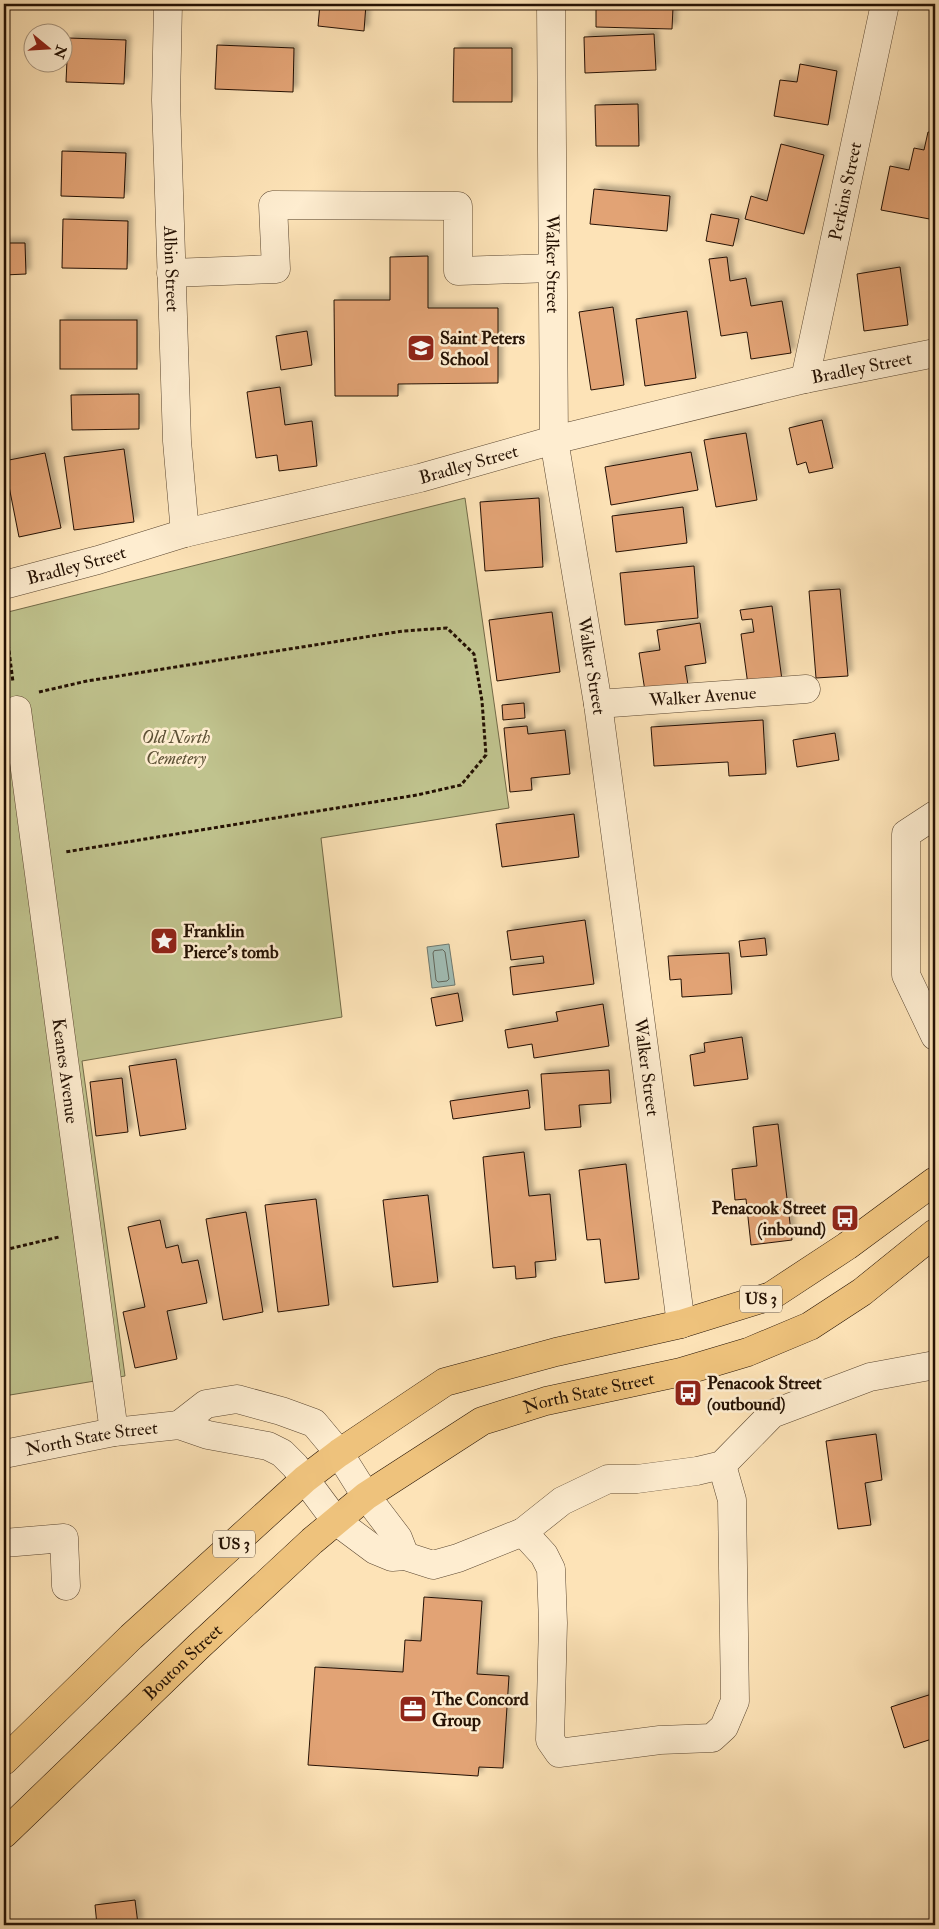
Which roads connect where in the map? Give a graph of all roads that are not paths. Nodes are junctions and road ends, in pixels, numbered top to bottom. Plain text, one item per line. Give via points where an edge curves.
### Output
1 (168, 4) edge
2 (551, 4) edge
3 (885, 4) edge
4 (552, 268) junction
5 (171, 273) junction
6 (935, 353) edge
7 (806, 379) junction
8 (554, 440) junction
9 (185, 533) junction
10 (4, 585) edge
11 (806, 689) dead end
12 (598, 704) junction
13 (17, 710) road end
14 (935, 814) edge
15 (935, 1036) edge
16 (935, 1181) edge
17 (935, 1233) edge
18 (681, 1324) junction
19 (935, 1365) edge
20 (180, 1425) junction
21 (114, 1432) junction
22 (4, 1454) edge
23 (339, 1454) junction
24 (722, 1465) junction
25 (305, 1479) junction
26 (366, 1496) junction
27 (336, 1521) junction
28 (523, 1532) junction
29 (4, 1543) edge
30 (404, 1556) junction
31 (66, 1586) dead end
32 (4, 1762) edge
33 (4, 1834) edge

1 - 5 street, Albin Street via 166,100
2 - 4 street, Walker Street
3 - 7 street, Perkins Street
4 - 5 street via 458,271 458,206 273,205 276,269
4 - 8 street, Walker Street
5 - 9 street, Albin Street via 177,441
6 - 7 street, Bradley Street
7 - 8 street, Bradley Street
8 - 9 street, Bradley Street via 420,478
8 - 12 street, Walker Street
9 - 10 street, Bradley Street
11 - 12 street, Walker Avenue
12 - 18 street, Walker Street
13 - 21 street, Keanes Avenue
14 - 15 street via 906,834 906,975
16 - 18 main road, US 3 via 847,1246 771,1296
17 - 26 main road, North State Street / US 3 via 862,1292 810,1326 748,1352 681,1372 546,1401 482,1421
18 - 23 main road, US 3 via 556,1352 445,1382
19 - 24 street via 870,1376 772,1414
20 - 21 street, North State Street
20 - 23 street, North State Street via 206,1404 237,1399 314,1423
20 - 25 street, North State Street via 208,1435 268,1446 282,1453
21 - 22 street, North State Street
23 - 25 main road, US 3
23 - 26 street, North State Street
24 - 28 street, North State Street via 637,1479 608,1479 562,1501
24 - 28 street via 732,1500 735,1701 724,1728 712,1738 660,1740 559,1753 550,1740 551,1569 544,1555
25 - 27 street, North State Street
25 - 32 main road, US 3 via 131,1637
26 - 27 main road, Bouton Street / US 3
26 - 30 street via 398,1538
27 - 30 street, North State Street via 375,1550 392,1557
27 - 33 main road, Bouton Street / US 3 via 198,1647
28 - 30 street, North State Street via 434,1565
29 - 31 street via 64,1538

